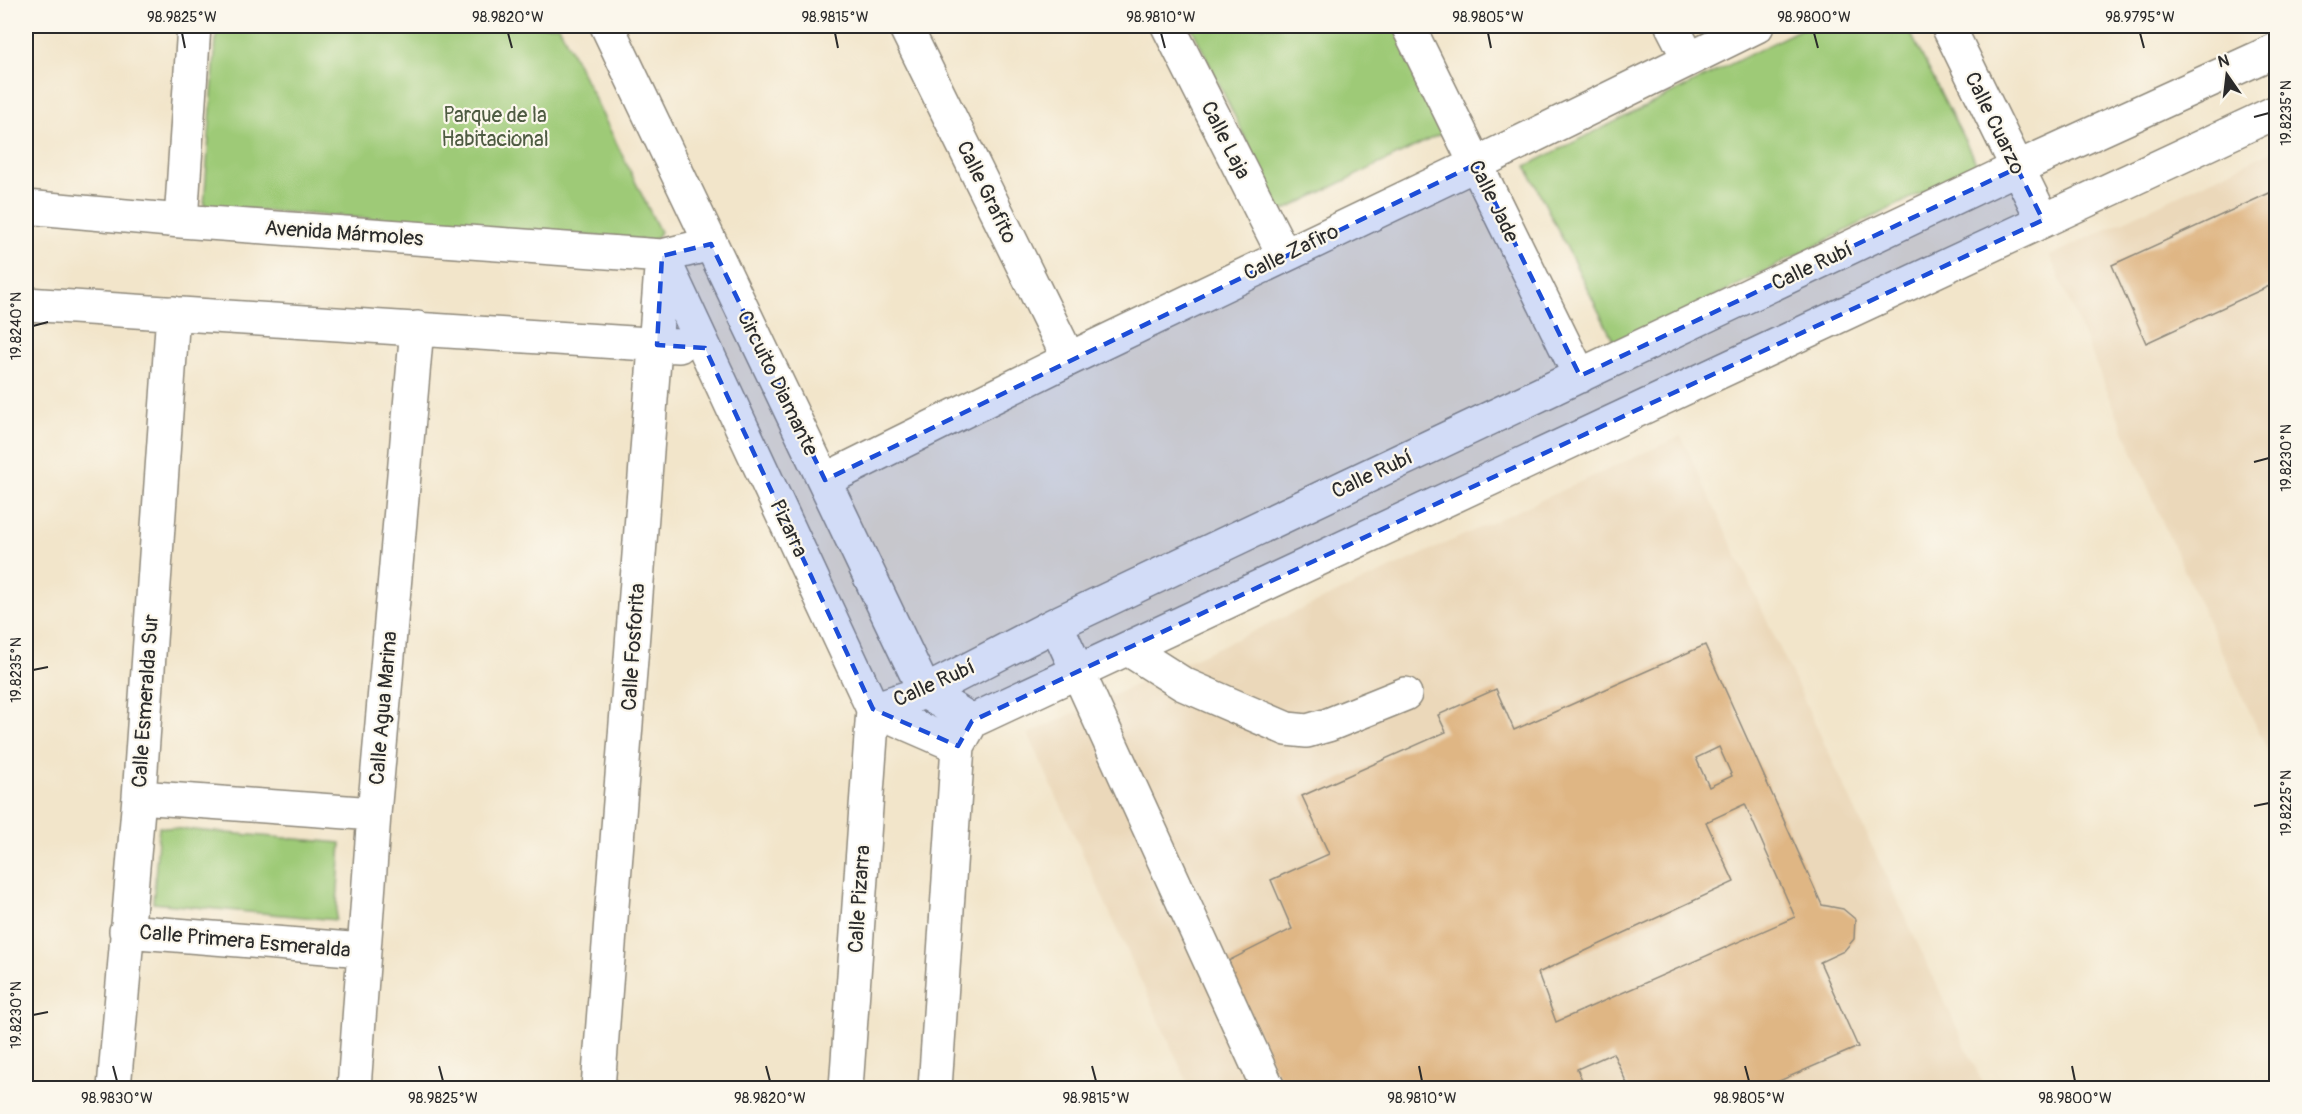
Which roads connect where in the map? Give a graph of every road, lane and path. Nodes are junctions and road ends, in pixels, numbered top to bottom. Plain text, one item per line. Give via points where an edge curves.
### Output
1 (194, 26) edge
2 (607, 26) edge
3 (905, 26) edge
4 (1168, 26) edge
5 (1408, 26) edge
6 (1672, 26) edge
7 (1757, 26) edge
8 (1948, 26) edge
9 (2277, 50) edge
10 (1689, 59) junction
11 (2277, 112) edge
12 (1476, 164) junction
13 (2017, 168) junction
14 (26, 207) edge
15 (2043, 220) junction
16 (181, 221) junction
17 (711, 244) junction
18 (1284, 255) junction
19 (662, 256) junction
20 (26, 304) edge
21 (173, 314) junction
22 (417, 328) junction
23 (657, 345) junction
24 (705, 348) junction
25 (1069, 359) junction
26 (1580, 376) junction
27 (825, 480) junction
28 (1056, 624) junction
29 (1128, 649) junction
30 (1078, 671) junction
31 (925, 692) junction
32 (1405, 694) dead end
33 (873, 709) junction
34 (965, 733) junction
35 (139, 797) junction
36 (374, 814) junction
37 (126, 931) junction
38 (363, 950) junction
39 (114, 1089) edge
40 (354, 1089) edge
41 (598, 1089) edge
42 (846, 1089) edge
43 (936, 1089) edge
44 (1268, 1089) edge

1 - 16 street
2 - 17 street, Circuito Diamante
3 - 25 street, Calle Grafito
4 - 18 street, Calle Laja
5 - 12 street, Calle Jade
6 - 10 street
7 - 10 street, Calle Zafiro
8 - 13 street, Calle Cuarzo
9 - 13 street, Calle Rubí
10 - 12 street, Calle Zafiro
11 - 15 street
12 - 18 street, Calle Zafiro
12 - 26 street, Calle Jade
13 - 15 street, Calle Cuarzo
13 - 26 street, Calle Rubí
14 - 16 street, Avenida Mármoles
15 - 29 street
16 - 19 street, Avenida Mármoles
17 - 19 street
17 - 27 street, Circuito Diamante
18 - 25 street, Calle Zafiro
19 - 23 street, Calle Fosforita
19 - 24 street, Pizarra
20 - 21 street
21 - 22 street
21 - 35 street, Calle Esmeralda Sur
22 - 23 street
22 - 36 street, Calle Agua Marina
23 - 24 street
23 - 41 street, Calle Fosforita
24 - 33 street, Pizarra
25 - 27 street, Calle Zafiro
26 - 28 street, Calle Rubí
27 - 31 street, Circuito Diamante
28 - 30 street
28 - 31 street, Calle Rubí
29 - 30 street
29 - 32 street via 1183,684 1287,729 1307,731 1328,725
30 - 34 street
30 - 44 street
31 - 33 street, Calle Rubí
31 - 34 street
33 - 34 street, Calle Rubí
33 - 42 street, Calle Pizarra
34 - 43 street
35 - 36 street
35 - 37 street, Calle Esmeralda Sur
36 - 38 street, Calle Agua Marina
37 - 38 street, Calle Primera Esmeralda
37 - 39 street, Calle Esmeralda Sur
38 - 40 street, Calle Agua Marina

